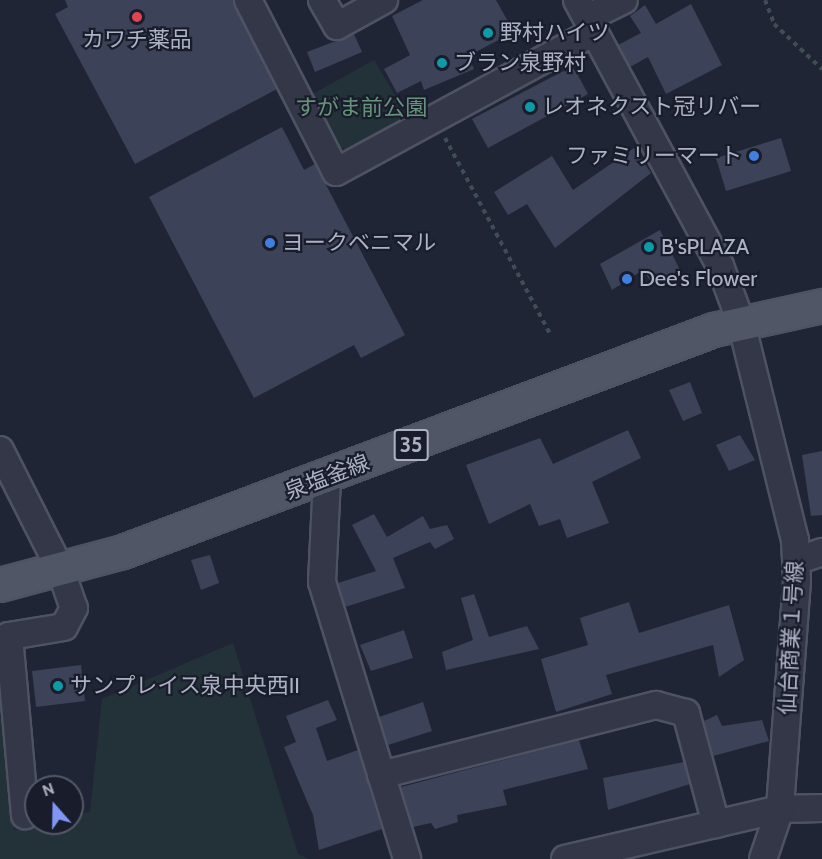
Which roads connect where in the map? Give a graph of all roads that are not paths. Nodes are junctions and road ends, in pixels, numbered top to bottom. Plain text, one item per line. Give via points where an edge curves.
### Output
1 (248, 0) edge
2 (322, 0) edge
3 (384, 0) edge
4 (624, 0) edge
5 (586, 17) edge
6 (822, 306) edge
7 (741, 322) junction
8 (0, 450) edge
9 (327, 479) junction
10 (822, 552) edge
11 (796, 561) junction
12 (62, 571) junction
13 (0, 585) edge
14 (381, 775) junction
15 (24, 804) edge
16 (822, 808) edge
17 (780, 809) junction
18 (717, 824) junction
19 (407, 859) edge
20 (565, 859) edge
21 (764, 859) edge

1 - 5 street via 336,172 435,119
2 - 3 street via 337,26
4 - 5 street
5 - 7 street, 仙台商業１号線 via 720,266
6 - 7 main road, 泉塩釜線 / 35
7 - 9 main road, 泉塩釜線 / 35
7 - 11 street, 仙台商業１号線
8 - 12 street
9 - 12 main road, 泉塩釜線 / 35
9 - 14 street via 322,582
10 - 11 street
11 - 17 street, 仙台商業１号線
12 - 13 main road, 泉塩釜線 / 35
12 - 15 street via 73,618 64,627 9,636
14 - 18 street via 656,705 686,713
14 - 19 street
16 - 17 street
17 - 18 street
17 - 21 street, 仙台商業１号線
18 - 20 street

